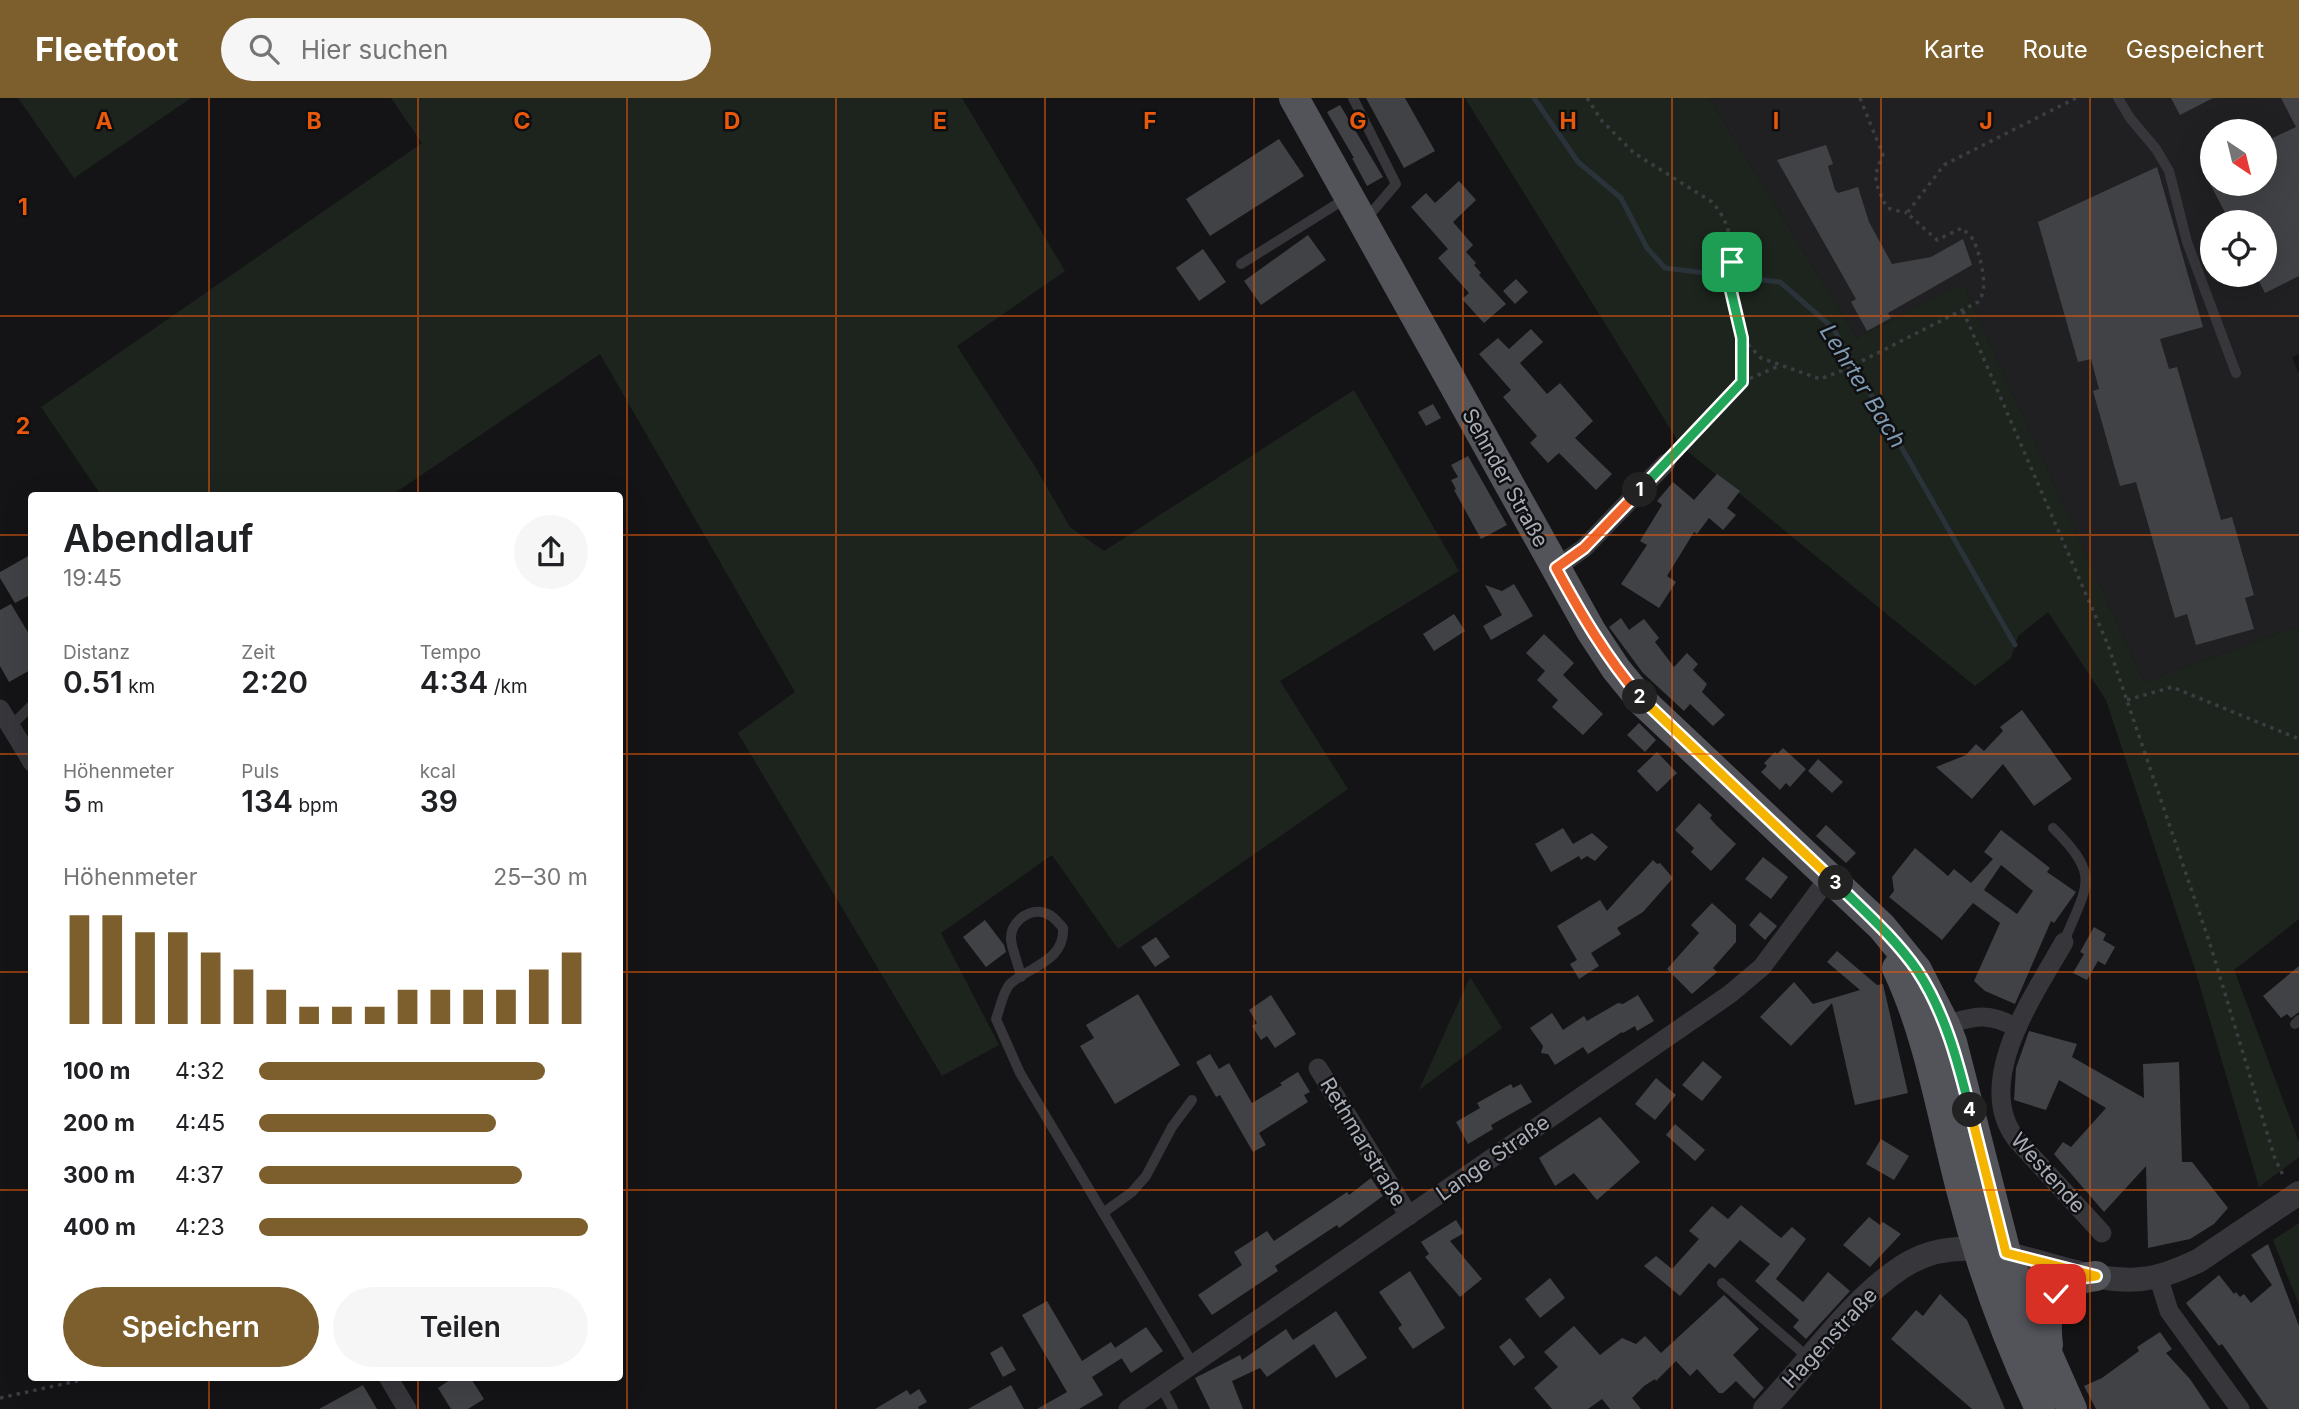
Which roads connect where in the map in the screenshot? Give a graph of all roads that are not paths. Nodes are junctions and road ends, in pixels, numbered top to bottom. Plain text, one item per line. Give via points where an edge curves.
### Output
1 (1294, 98) edge
2 (1353, 98) edge
3 (2118, 98) edge
4 (1348, 196) junction
5 (1363, 223) junction
6 (1241, 264) dead end
7 (2236, 373) dead end
8 (1666, 463) road end
9 (1556, 568) junction
10 (0, 709) edge
11 (28, 709) edge
12 (11, 726) junction
13 (28, 755) edge
14 (2053, 828) dead end
15 (1839, 885) junction
16 (2064, 942) joint
17 (1021, 977) junction
18 (1933, 1028) junction
19 (2017, 1028) junction
20 (1318, 1068) dead end
21 (1192, 1100) dead end
22 (2297, 1195) edge
23 (1103, 1213) junction
24 (1409, 1216) junction
25 (2102, 1233) dead end
26 (1992, 1251) junction
27 (2096, 1276) junction
28 (2158, 1276) junction
29 (1723, 1283) dead end
30 (1810, 1359) junction
31 (1193, 1364) junction
32 (2057, 1379) junction
33 (390, 1381) edge
34 (1161, 1387) junction
35 (407, 1409) edge
36 (1128, 1409) edge
37 (1173, 1409) edge
38 (1765, 1409) edge
39 (2040, 1409) edge
40 (2072, 1409) edge
41 (2240, 1409) edge

1 - 4 main road, Sehnder Straße
2 - 5 lane via 1396,184
3 - 7 lane via 2169,171 2187,242
4 - 5 main road, Sehnder Straße
4 - 6 lane
5 - 9 main road, Sehnder Straße
8 - 9 street via 1584,548
9 - 15 main road, Sehnder Straße via 1591,631 1643,702
10 - 12 street
11 - 12 lane
12 - 13 street
14 - 16 lane via 2073,849 2087,874
15 - 18 main road, Sehnder Straße via 1909,959 1930,993
15 - 24 street, Lange Straße via 1748,980
16 - 19 street, Westende
17 - 17 lane via 1062,944 1063,928 1052,916 1030,913 1014,927 1011,938
17 - 23 lane via 1008,985 996,1019 1020,1073
18 - 19 street via 1979,1016
18 - 26 main road, Sehnder Straße
19 - 25 street, Westende via 2000,1089 2003,1116 2008,1128
20 - 24 street, Rethmarstraße
21 - 23 lane via 1146,1176
22 - 28 street, Hagenstraße via 2197,1261
23 - 31 lane
24 - 31 street, Lange Straße
26 - 27 street, Hagenstraße
26 - 30 street, Hagenstraße via 1939,1252 1903,1266 1867,1295
26 - 32 main road
26 - 39 main road via 2013,1352
27 - 28 street, Hagenstraße via 2128,1280
27 - 32 main road via 2079,1278 2061,1288 2049,1306 2046,1326
28 - 41 street via 2169,1311
29 - 30 lane
30 - 38 street, Hagenstraße
31 - 34 street, Lange Straße
32 - 40 main road
33 - 35 street
34 - 36 street, Lange Straße
34 - 37 lane

